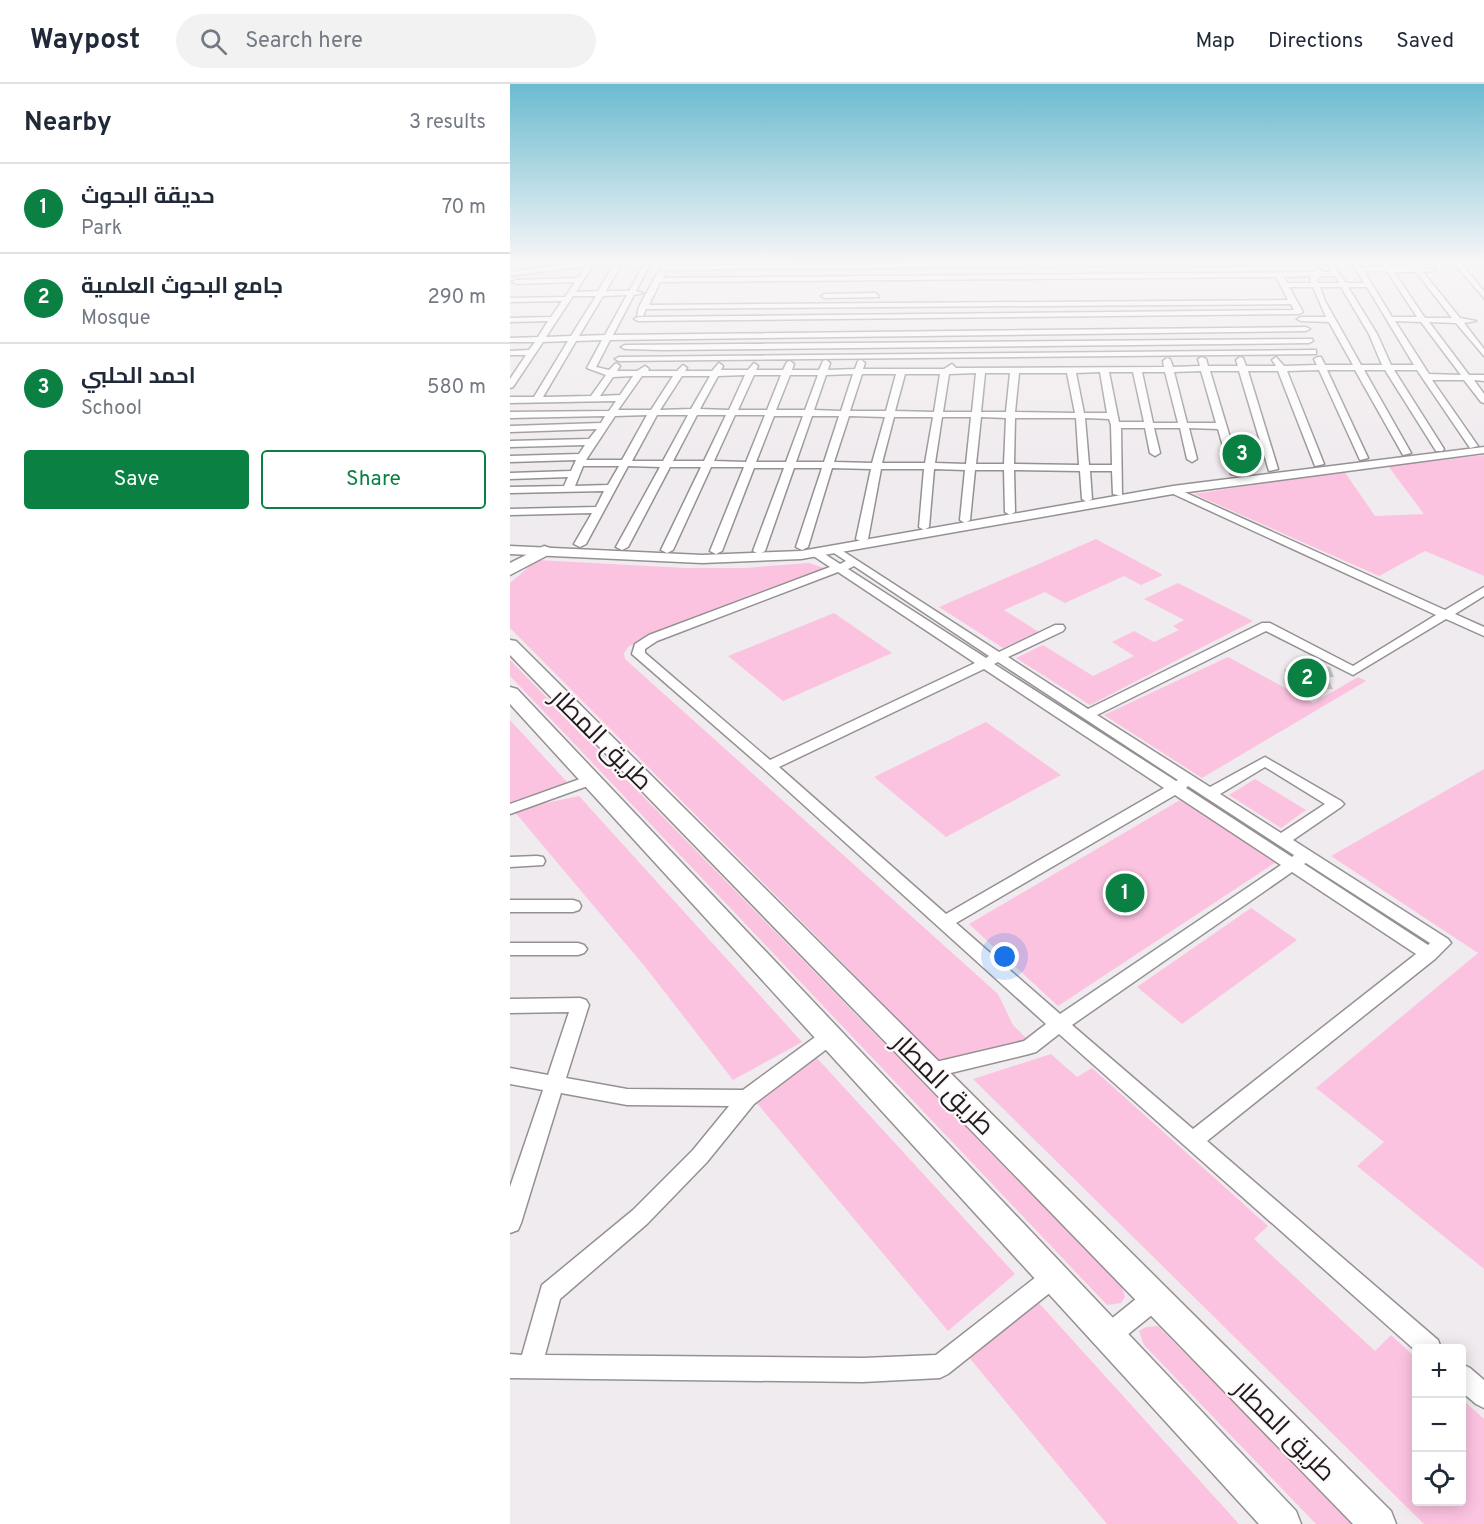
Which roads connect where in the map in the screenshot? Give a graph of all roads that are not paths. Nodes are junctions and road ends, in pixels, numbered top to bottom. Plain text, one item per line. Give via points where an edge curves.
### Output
1 (548, 328) edge
2 (579, 328) edge
3 (612, 328) edge
4 (633, 328) edge
5 (778, 328) edge
6 (1040, 328) edge
7 (1049, 328) edge
8 (1187, 328) edge
9 (1305, 328) edge
10 (1336, 328) edge
11 (1370, 328) edge
12 (1396, 328) edge
13 (1429, 328) edge
14 (1462, 328) edge
15 (510, 331) edge
16 (546, 331) junction
17 (917, 331) junction
18 (776, 332) junction
19 (631, 333) junction
20 (607, 338) junction
21 (573, 339) junction
22 (510, 340) edge
23 (540, 340) junction
24 (1193, 341) junction
25 (1230, 341) junction
26 (1266, 341) junction
27 (1309, 341) junction
28 (1088, 342) junction
29 (1121, 342) junction
30 (1159, 342) junction
31 (1053, 343) junction
32 (1019, 344) junction
33 (916, 345) junction
34 (952, 345) junction
35 (796, 346) junction
36 (864, 346) junction
37 (625, 347) junction
38 (767, 347) junction
39 (832, 347) junction
40 (663, 348) junction
41 (695, 348) junction
42 (730, 348) junction
43 (510, 352) edge
44 (532, 352) junction
45 (1164, 352) junction
46 (1200, 352) junction
47 (1237, 352) junction
48 (1271, 352) junction
49 (1314, 352) junction
50 (1093, 353) junction
51 (1126, 353) junction
52 (1056, 354) junction
53 (1484, 354) edge
54 (951, 355) junction
55 (988, 355) junction
56 (1021, 355) junction
57 (862, 356) junction
58 (915, 356) junction
59 (828, 357) junction
60 (723, 358) junction
61 (758, 358) junction
62 (794, 358) junction
63 (619, 359) junction
64 (656, 359) junction
65 (688, 359) junction
66 (1323, 366) junction
67 (1357, 366) junction
68 (1387, 366) junction
69 (1244, 367) junction
70 (1281, 367) junction
71 (1420, 367) junction
72 (510, 368) edge
73 (521, 368) junction
74 (1169, 368) junction
75 (1206, 368) junction
76 (1071, 369) junction
77 (1100, 369) junction
78 (1136, 369) junction
79 (985, 370) junction
80 (1018, 370) junction
81 (823, 371) junction
82 (915, 371) junction
83 (945, 371) junction
84 (786, 372) junction
85 (860, 372) junction
86 (900, 372) junction
87 (716, 373) junction
88 (749, 373) junction
89 (612, 374) junction
90 (639, 374) junction
91 (680, 374) junction
92 (1426, 377) junction
93 (1466, 377) junction
94 (1484, 378) edge
95 (510, 385) edge
96 (594, 398) junction
97 (623, 398) junction
98 (510, 400) edge
99 (537, 400) junction
100 (1484, 400) edge
101 (613, 412) junction
102 (654, 412) junction
103 (693, 412) junction
104 (730, 412) junction
105 (770, 412) junction
106 (808, 413) junction
107 (845, 413) junction
108 (890, 413) junction
109 (938, 414) junction
110 (1011, 414) junction
111 (510, 415) edge
112 (978, 415) junction
113 (1080, 416) junction
114 (1114, 420) junction
115 (1150, 425) junction
116 (1184, 425) junction
117 (603, 426) junction
118 (1221, 426) junction
119 (510, 429) edge
120 (592, 442) junction
121 (510, 444) edge
122 (1480, 447) edge
123 (1439, 449) junction
124 (1155, 453) dead end
125 (1406, 453) junction
126 (1364, 458) junction
127 (510, 459) edge
128 (1192, 459) dead end
129 (581, 460) junction
130 (1319, 464) junction
131 (625, 465) junction
132 (665, 466) junction
133 (707, 466) junction
134 (748, 466) junction
135 (791, 466) junction
136 (827, 466) junction
137 (876, 467) junction
138 (929, 467) junction
139 (971, 467) junction
140 (1008, 468) junction
141 (1085, 468) junction
142 (1118, 468) junction
143 (1273, 469) junction
144 (575, 474) junction
145 (1236, 474) junction
146 (510, 476) edge
147 (611, 488) junction
148 (568, 489) junction
149 (510, 490) edge
150 (1173, 490) junction
151 (1118, 494) junction
152 (1087, 499) junction
153 (599, 510) junction
154 (510, 512) edge
155 (1010, 512) junction
156 (964, 520) junction
157 (924, 527) junction
158 (862, 539) junction
159 (510, 541) edge
160 (580, 544) junction
161 (622, 547) junction
162 (802, 547) junction
163 (835, 549) junction
164 (510, 550) edge
165 (667, 550) junction
166 (544, 551) junction
167 (716, 551) junction
168 (759, 551) junction
169 (816, 553) junction
170 (848, 565) junction
171 (510, 570) edge
172 (1484, 591) edge
173 (1446, 615) junction
174 (1059, 628) dead end
175 (1484, 632) edge
176 (510, 645) edge
177 (991, 659) junction
178 (510, 693) edge
179 (1087, 715) junction
180 (769, 766) junction
181 (591, 780) junction
182 (1182, 784) junction
183 (1210, 793) junction
184 (510, 809) edge
185 (1281, 840) junction
186 (1299, 860) junction
187 (537, 861) dead end
188 (510, 862) edge
189 (510, 906) edge
190 (573, 906) dead end
191 (946, 921) junction
192 (510, 949) edge
193 (578, 949) dead end
194 (510, 1006) edge
195 (1059, 1024) junction
196 (829, 1037) junction
197 (930, 1070) junction
198 (510, 1076) edge
199 (556, 1084) junction
200 (747, 1098) junction
201 (1192, 1141) junction
202 (510, 1223) edge
203 (1053, 1277) junction
204 (1155, 1298) junction
205 (1108, 1336) junction
206 (1425, 1344) edge
207 (520, 1366) edge
208 (1466, 1380) edge
209 (1484, 1396) edge
210 (1283, 1524) edge
211 (1378, 1524) edge

1 - 16 street
2 - 21 street
3 - 20 street
4 - 19 street
5 - 18 street
6 - 17 street
7 - 31 street
8 - 24 street
9 - 27 street
10 - 67 street
11 - 68 street
12 - 71 street
13 - 93 street
14 - 53 street
15 - 16 street
16 - 23 street
17 - 18 street
17 - 33 street
18 - 19 street
18 - 38 street
19 - 20 street
19 - 37 street
20 - 21 street
20 - 89 street via 591,368
21 - 23 street
21 - 99 street
22 - 23 street
23 - 44 street
24 - 25 street
24 - 30 street
24 - 46 street
25 - 26 street
25 - 47 street
26 - 27 street
26 - 48 street
27 - 49 street
28 - 29 street
28 - 31 street
28 - 50 street
29 - 30 street
29 - 51 street
30 - 45 street
31 - 32 street
31 - 52 street
32 - 34 street
32 - 56 street
33 - 34 street
33 - 36 street
33 - 58 street
34 - 54 street
35 - 38 street
35 - 39 street
35 - 62 street via 791,357
36 - 39 street
36 - 57 street
37 - 40 street
37 - 63 street
38 - 42 street
38 - 61 street
39 - 59 street
40 - 41 street
40 - 64 street
41 - 42 street
41 - 65 street
42 - 60 street
43 - 44 street
44 - 73 street
45 - 46 street
45 - 51 street
45 - 74 street
46 - 47 street
46 - 75 street
47 - 48 street
47 - 69 street
48 - 49 street
48 - 70 street
49 - 66 street
50 - 51 street
50 - 52 street
50 - 77 street
51 - 78 street
52 - 56 street
54 - 55 street
54 - 58 street
54 - 83 street via 952,369
55 - 56 street
55 - 79 street
56 - 80 street
57 - 58 street
57 - 59 street
57 - 85 street
58 - 82 street
59 - 62 street
59 - 81 street
60 - 61 street
60 - 65 street
60 - 87 street
61 - 62 street
61 - 88 street
62 - 84 street
63 - 64 street
63 - 89 street
64 - 65 street
64 - 90 street
65 - 91 street
66 - 67 street
66 - 70 street
66 - 126 street
67 - 68 street
67 - 125 street
68 - 71 street
68 - 123 street
69 - 70 street
69 - 75 street
69 - 143 street
70 - 130 street
71 - 92 street
72 - 73 street
73 - 95 street
74 - 75 street
74 - 78 street
74 - 116 street
75 - 118 street
76 - 77 street
76 - 80 street
76 - 113 street
77 - 78 street
77 - 114 street
78 - 115 street
79 - 80 street
79 - 83 street
79 - 112 street
80 - 110 street
81 - 84 street
81 - 85 street
81 - 106 street
82 - 83 street
82 - 86 street
83 - 109 street
84 - 88 street
84 - 105 street
85 - 86 street
85 - 107 street
86 - 108 street
87 - 88 street
87 - 91 street
87 - 103 street
88 - 104 street
89 - 90 street
89 - 96 street
90 - 91 street
90 - 97 street
91 - 102 street
92 - 93 street
92 - 122 street
93 - 94 street
93 - 100 street
96 - 97 street
96 - 99 street
97 - 101 street
98 - 99 street
101 - 102 street
101 - 111 street
101 - 117 street
102 - 103 street
102 - 131 street
103 - 104 street
103 - 132 street
104 - 105 street
104 - 133 street
105 - 106 street
105 - 134 street
106 - 107 street
106 - 135 street
107 - 108 street
107 - 136 street
108 - 109 street
108 - 137 street
109 - 112 street
109 - 138 street
110 - 112 street
110 - 113 street
110 - 140 street
112 - 139 street
113 - 114 street
113 - 141 street
114 - 115 street
114 - 142 street
115 - 116 street
115 - 124 street
116 - 118 street
116 - 128 street
117 - 119 street
117 - 120 street
118 - 145 street
120 - 121 street
120 - 129 street
122 - 123 main road
122 - 150 main road
123 - 125 main road
125 - 126 main road
126 - 130 main road
127 - 129 street
129 - 131 street
129 - 144 street
130 - 143 main road
131 - 132 street
131 - 147 street
132 - 133 street
132 - 161 street
133 - 134 street
133 - 165 street
134 - 135 street
134 - 167 street
135 - 136 street
135 - 168 street
136 - 137 street
136 - 162 street
137 - 138 street
137 - 158 street
138 - 139 street
138 - 157 street
139 - 140 street
139 - 156 street
140 - 141 street
140 - 155 street
141 - 142 street
141 - 152 street
142 - 151 street
143 - 145 main road
144 - 146 street
144 - 148 street
145 - 151 main road
147 - 148 street
147 - 153 street
148 - 149 street
150 - 163 main road
150 - 173 street
151 - 152 main road
152 - 155 main road
153 - 154 street
153 - 160 street
155 - 156 main road
156 - 157 main road
157 - 158 main road
158 - 162 main road
159 - 160 main road
160 - 161 main road
161 - 165 main road
162 - 168 main road
163 - 169 main road
163 - 170 street
164 - 166 main road
165 - 167 main road
166 - 169 main road via 702,559
166 - 171 highway
167 - 168 main road
169 - 170 street
170 - 177 street
170 - 180 street via 653,638 639,647 638,654
172 - 173 street
173 - 175 street
173 - 179 street via 1353,671 1266,626
174 - 177 street
176 - 197 highway, طريق المطار
177 - 179 street
177 - 180 street
177 - 182 street
178 - 181 highway, طريق المطار
179 - 182 street
180 - 191 street
181 - 184 street
181 - 196 highway, طريق المطار
182 - 183 street
182 - 186 street
182 - 191 street
183 - 185 street
183 - 185 street via 1265,761 1336,804
185 - 186 street
186 - 195 street
186 - 201 street via 1429,954
187 - 188 street
189 - 190 street
191 - 195 street
192 - 193 street
194 - 199 street via 580,1005
195 - 197 street via 1029,1047
195 - 201 street
196 - 200 street
196 - 203 highway, طريق المطار
197 - 204 highway, طريق المطار
198 - 199 street
199 - 200 street via 627,1097
199 - 202 street via 526,1162
200 - 207 street via 700,1156 640,1217 550,1293
201 - 206 street
203 - 205 highway, طريق المطار
203 - 207 street via 940,1366 863,1370
204 - 205 street
204 - 211 highway, طريق المطار
205 - 210 highway, طريق المطار
208 - 209 street

